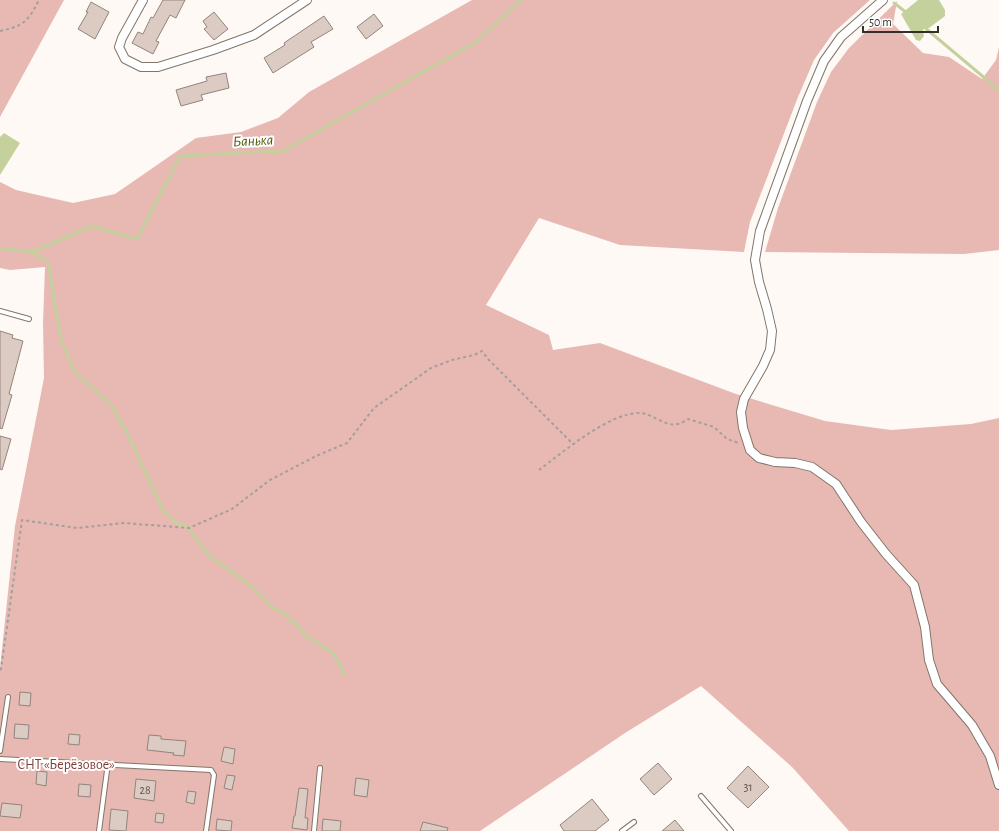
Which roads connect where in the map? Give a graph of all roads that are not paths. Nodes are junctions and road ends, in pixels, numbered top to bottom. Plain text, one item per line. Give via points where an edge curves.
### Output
1 (143, 0) edge
2 (308, 0) edge
3 (883, 0) edge
4 (0, 311) edge
5 (29, 319) dead end
6 (8, 696) dead end
7 (0, 751) edge
8 (0, 759) edge
9 (108, 763) junction
10 (320, 768) dead end
11 (999, 785) edge
12 (701, 796) dead end
13 (634, 822) dead end
14 (99, 831) edge
15 (206, 831) edge
16 (314, 831) edge
17 (622, 831) edge
18 (731, 831) edge

1 - 2 street via 119,47 125,59 141,66 158,67 254,35
3 - 11 street via 841,37 824,61 760,231 755,260 772,331 770,350 744,399 741,412 743,428 750,450 759,458 812,467 836,484 865,527 914,585 925,627 928,660 937,684 972,725 990,756
4 - 5 lane
6 - 7 lane
8 - 9 lane
9 - 14 lane
9 - 15 lane via 211,770 214,775
10 - 16 lane
12 - 18 lane
13 - 17 lane

